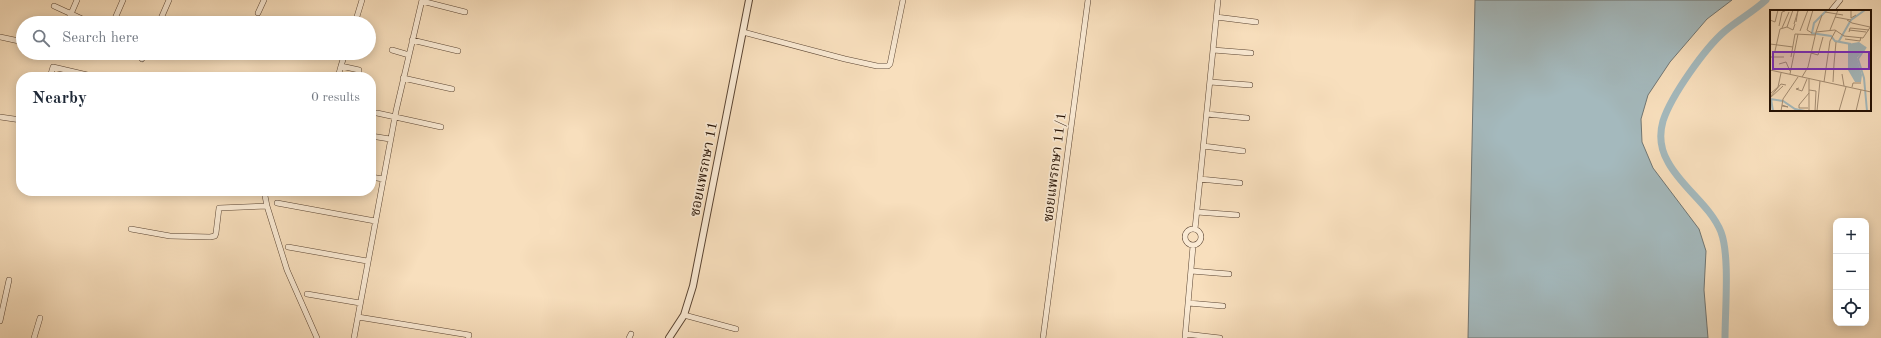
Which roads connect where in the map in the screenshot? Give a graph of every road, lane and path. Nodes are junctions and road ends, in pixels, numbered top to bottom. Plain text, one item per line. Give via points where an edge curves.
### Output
1 (77, 0) edge
2 (123, 0) edge
3 (169, 0) edge
4 (264, 0) edge
5 (362, 0) edge
6 (749, 0) edge
7 (903, 0) edge
8 (1088, 0) edge
9 (1218, 0) edge
10 (1840, 0) edge
11 (422, 1) edge
12 (54, 6) dead end
13 (1832, 10) edge
14 (465, 12) dead end
15 (258, 13) dead end
16 (71, 14) junction
17 (75, 16) edge
18 (115, 16) edge
19 (161, 16) edge
20 (357, 16) edge
21 (1216, 17) junction
22 (1256, 22) dead end
23 (743, 32) junction
24 (0, 37) edge
25 (16, 40) edge
26 (412, 40) junction
27 (392, 50) dead end
28 (1213, 50) junction
29 (458, 51) dead end
30 (1251, 53) dead end
31 (409, 55) junction
32 (343, 60) edge
33 (341, 66) junction
34 (52, 72) edge
35 (74, 72) edge
36 (339, 72) edge
37 (359, 72) edge
38 (403, 78) junction
39 (1210, 82) junction
40 (1250, 85) dead end
41 (452, 90) dead end
42 (377, 113) dead end
43 (1207, 114) junction
44 (394, 116) junction
45 (0, 117) edge
46 (1247, 118) dead end
47 (16, 119) edge
48 (441, 127) dead end
49 (376, 137) edge
50 (390, 140) junction
51 (1203, 146) junction
52 (1243, 151) dead end
53 (376, 178) edge
54 (383, 179) junction
55 (1200, 179) junction
56 (1240, 183) dead end
57 (265, 196) edge
58 (277, 203) dead end
59 (267, 206) junction
60 (1197, 212) junction
61 (1237, 214) dead end
62 (375, 221) junction
63 (131, 229) dead end
64 (1195, 229) junction
65 (1193, 246) junction
66 (288, 247) dead end
67 (367, 261) junction
68 (1191, 271) junction
69 (1229, 274) dead end
70 (9, 280) dead end
71 (307, 294) dead end
72 (2, 300) edge
73 (360, 303) junction
74 (1188, 303) junction
75 (1223, 306) dead end
76 (684, 314) junction
77 (358, 317) junction
78 (40, 318) dead end
79 (0, 321) edge
80 (736, 329) dead end
81 (1185, 336) edge
82 (34, 338) edge
83 (317, 338) edge
84 (354, 338) edge
85 (468, 338) edge
86 (669, 338) edge
87 (1043, 338) edge
88 (1220, 338) edge

1 - 16 street
2 - 18 street
3 - 19 street
4 - 15 street
5 - 20 street
6 - 23 street, ซอยแพรกษา 11
7 - 23 street via 888,66 845,59
8 - 87 street, ซอยแพรกษา 11/1
9 - 21 street
10 - 13 street
11 - 14 street
11 - 26 street
12 - 16 street
16 - 17 street
21 - 22 street
21 - 28 street
23 - 76 street, ซอยแพรกษา 11 via 694,286
24 - 25 street
26 - 29 street
26 - 31 street
27 - 31 street
28 - 30 street
28 - 39 street
31 - 38 street
32 - 33 street
33 - 36 street
33 - 37 street
34 - 35 street via 53,67
38 - 41 street
38 - 44 street
39 - 40 street
39 - 43 street
42 - 44 street
43 - 46 street
43 - 51 street
44 - 48 street
44 - 50 street
45 - 47 street
49 - 50 street
50 - 54 street
51 - 52 street
51 - 55 street
53 - 54 street
54 - 62 street
55 - 56 street
55 - 60 street
57 - 59 street
58 - 62 street
59 - 63 street via 219,208 216,233 210,237 170,236
59 - 83 street via 287,270
60 - 61 street
60 - 64 street
62 - 67 street
64 - 65 street via 1201,238 1197,245
64 - 65 street via 1189,230 1184,237 1185,241
65 - 68 street
66 - 67 street
67 - 73 street
68 - 69 street
68 - 74 street
70 - 72 street
71 - 73 street
72 - 79 street
73 - 77 street
74 - 75 street
74 - 81 street
76 - 80 street
76 - 86 street, ซอยแพรกษา 11
77 - 84 street
77 - 85 street via 469,335
78 - 82 street
81 - 88 street

